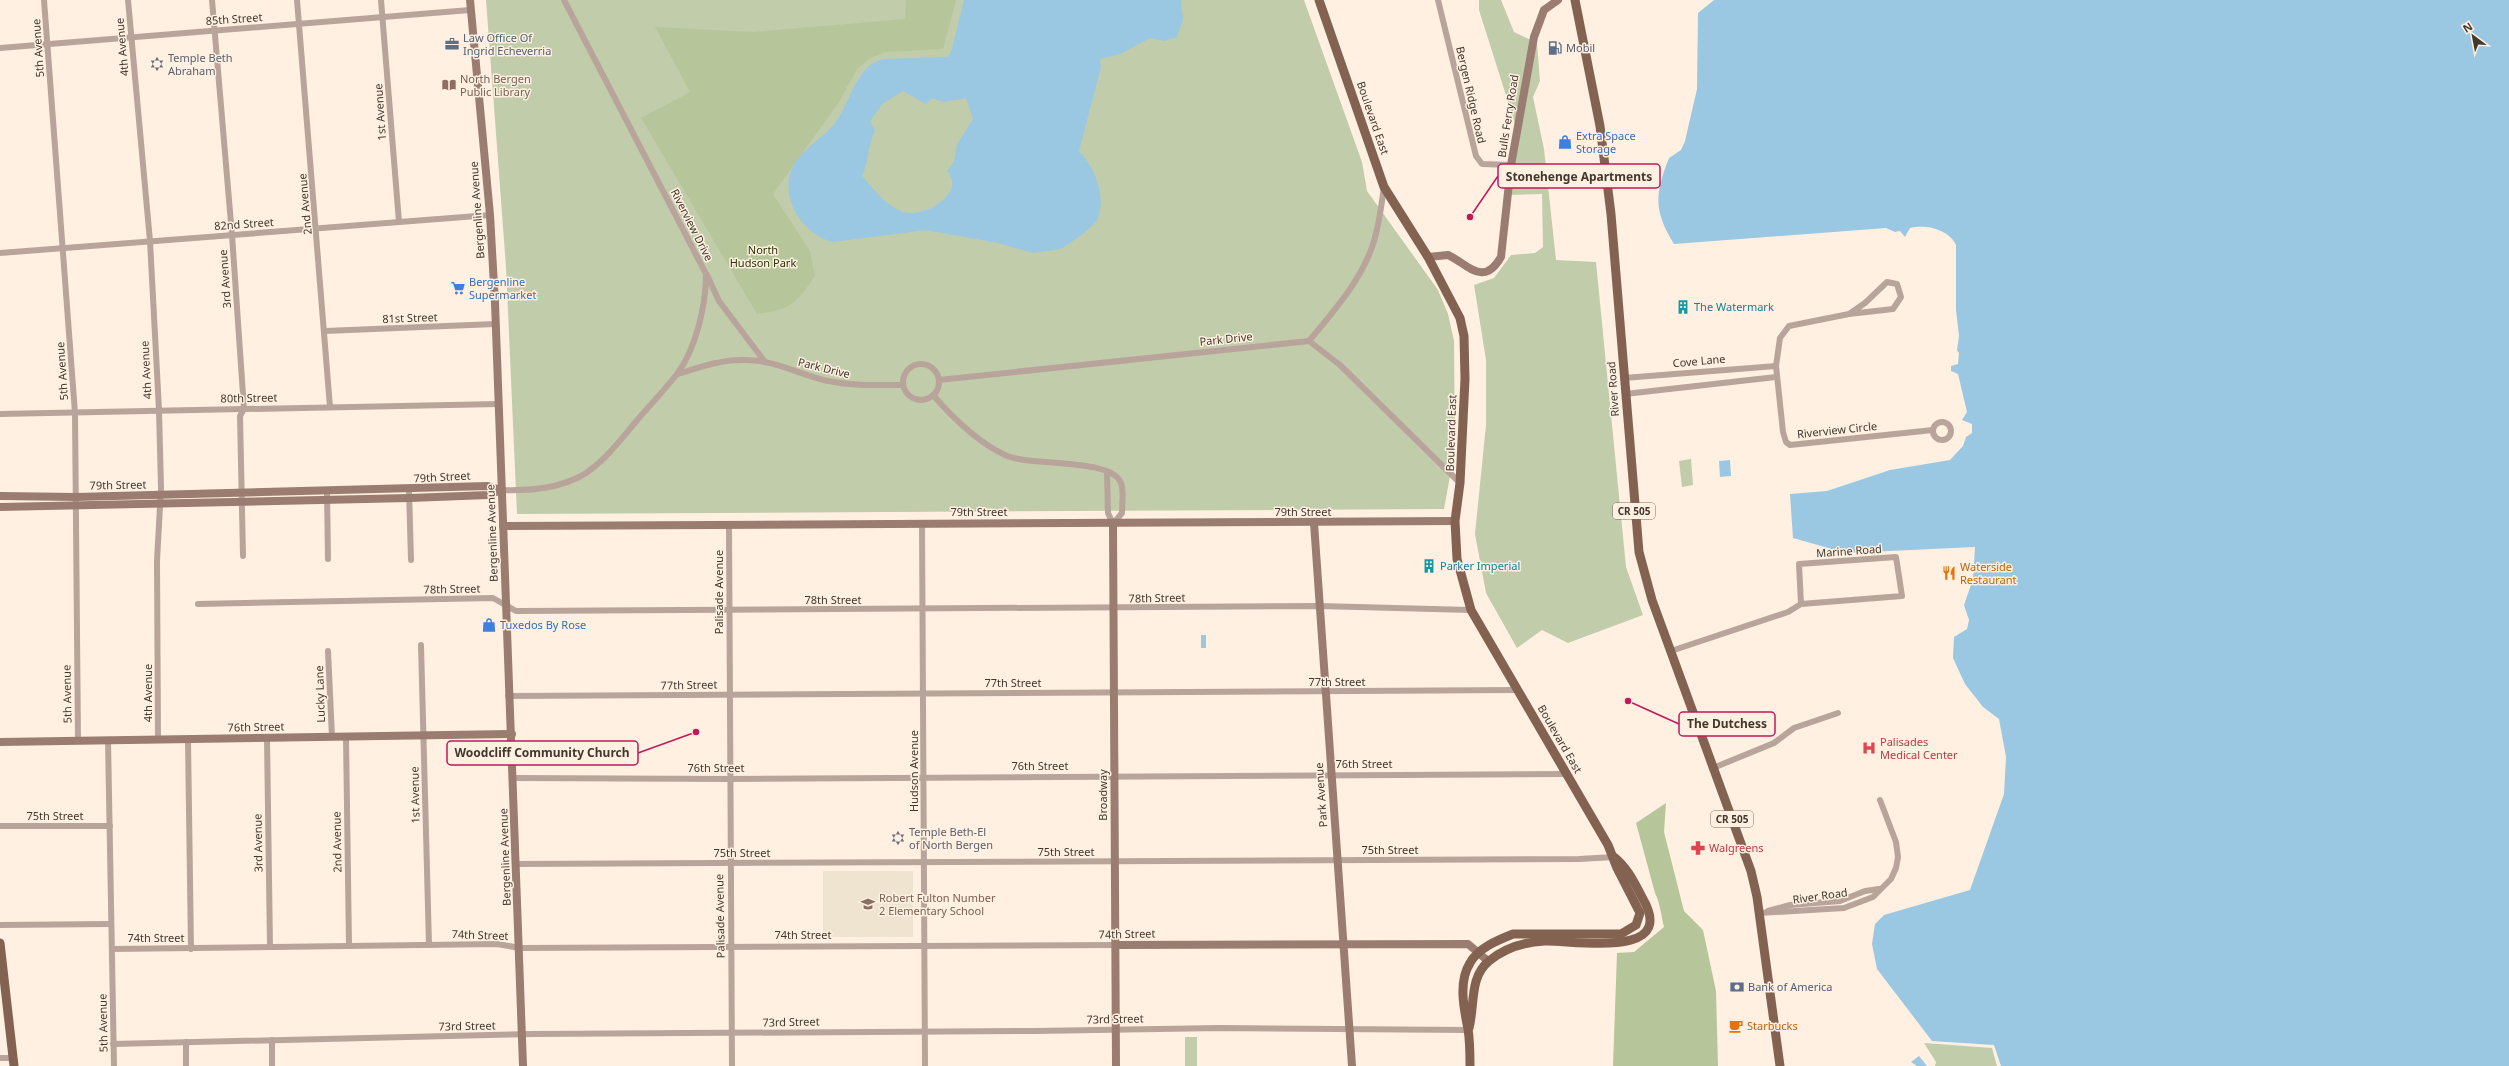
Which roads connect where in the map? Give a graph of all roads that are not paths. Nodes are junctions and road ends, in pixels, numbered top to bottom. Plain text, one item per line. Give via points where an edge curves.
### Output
1 (44, 0) edge
2 (128, 0) edge
3 (212, 0) edge
4 (297, 0) edge
5 (381, 0) edge
6 (470, 0) edge
7 (564, 0) edge
8 (1319, 0) edge
9 (1438, 0) edge
10 (1558, 0) edge
11 (1575, 0) edge
12 (470, 10) junction
13 (383, 18) junction
14 (298, 24) junction
15 (215, 30) junction
16 (131, 38) junction
17 (47, 43) junction
18 (0, 48) edge
19 (1512, 165) junction
20 (1384, 187) junction
21 (490, 215) junction
22 (399, 222) junction
23 (317, 228) junction
24 (232, 234) junction
25 (150, 241) junction
26 (63, 248) junction
27 (0, 253) edge
28 (1428, 257) junction
29 (706, 274) junction
30 (1849, 314) junction
31 (496, 324) junction
32 (325, 331) junction
33 (1309, 341) junction
34 (765, 362) junction
35 (1776, 366) junction
36 (678, 374) junction
37 (1776, 377) junction
38 (1624, 378) junction
39 (939, 380) junction
40 (903, 384) junction
41 (1625, 394) junction
42 (933, 395) junction
43 (498, 404) junction
44 (330, 406) junction
45 (244, 409) junction
46 (159, 410) junction
47 (75, 413) junction
48 (0, 414) edge
49 (1933, 430) dead end
50 (1107, 472) junction
51 (1460, 483) junction
52 (501, 490) junction
53 (327, 491) junction
54 (242, 492) junction
55 (409, 494) junction
56 (160, 495) junction
57 (0, 496) edge
58 (76, 497) junction
59 (327, 500) junction
60 (159, 504) junction
61 (242, 504) junction
62 (75, 506) junction
63 (0, 507) edge
64 (1455, 521) junction
65 (1314, 522) junction
66 (922, 524) junction
67 (1113, 524) junction
68 (729, 525) junction
69 (503, 526) junction
70 (243, 556) dead end
71 (328, 559) dead end
72 (411, 560) dead end
73 (198, 604) dead end
74 (505, 604) junction
75 (1801, 604) junction
76 (1319, 606) junction
77 (1113, 608) junction
78 (922, 610) junction
79 (1471, 610) junction
80 (729, 611) junction
81 (421, 645) dead end
82 (328, 651) dead end
83 (1671, 651) junction
84 (1518, 690) junction
85 (1325, 692) junction
86 (1114, 693) junction
87 (923, 694) junction
88 (729, 695) junction
89 (508, 696) junction
90 (1838, 713) dead end
91 (512, 734) junction
92 (424, 736) junction
93 (332, 737) junction
94 (346, 737) junction
95 (267, 738) junction
96 (108, 740) junction
97 (158, 740) junction
98 (188, 740) junction
99 (78, 741) junction
100 (0, 742) edge
101 (1713, 768) junction
102 (1567, 774) junction
103 (1331, 776) junction
104 (1114, 777) junction
105 (513, 778) junction
106 (924, 778) junction
107 (730, 779) junction
108 (1880, 800) dead end
109 (0, 826) edge
110 (110, 826) junction
111 (1614, 857) junction
112 (1336, 860) junction
113 (1115, 861) junction
114 (924, 862) junction
115 (730, 863) junction
116 (517, 864) junction
117 (1759, 913) junction
118 (111, 924) junction
119 (0, 925) edge
120 (0, 944) edge
121 (1343, 944) junction
122 (429, 945) junction
123 (1116, 945) junction
124 (349, 946) junction
125 (731, 946) junction
126 (925, 947) junction
127 (270, 948) junction
128 (520, 948) junction
129 (112, 949) junction
130 (191, 949) junction
131 (1479, 952) junction
132 (1488, 961) junction
133 (1116, 1029) junction
134 (1349, 1029) junction
135 (924, 1030) junction
136 (1468, 1030) junction
137 (732, 1033) junction
138 (522, 1035) junction
139 (272, 1040) junction
140 (186, 1042) junction
141 (113, 1044) junction
142 (0, 1058) edge
143 (13, 1062) edge
144 (114, 1066) edge
145 (186, 1066) edge
146 (272, 1066) edge
147 (523, 1066) edge
148 (732, 1066) edge
149 (925, 1066) edge
150 (1116, 1066) edge
151 (1352, 1066) edge
152 (1470, 1066) edge
153 (1780, 1066) edge

1 - 17 street, 5th Avenue
2 - 16 street, 4th Avenue
3 - 15 street, 3rd Avenue
4 - 14 street, 2nd Avenue
5 - 13 street, 1st Avenue
6 - 12 street, Bergenline Avenue
7 - 29 street, Riverview Drive
8 - 20 main road, Boulevard East
9 - 19 street, Bergen Ridge Road via 1476,156 1482,164
10 - 19 street, Bulls Ferry Road via 1544,10 1534,37
11 - 38 main road, River Road / CR 505 via 1600,126 1611,214
12 - 13 street, 85th Street
12 - 21 street, Bergenline Avenue
13 - 14 street, 85th Street
13 - 22 street, 1st Avenue
14 - 15 street, 85th Street
14 - 23 street, 2nd Avenue
15 - 16 street, 85th Street
15 - 24 street, 3rd Avenue
16 - 17 street, 85th Street
16 - 25 street, 4th Avenue
17 - 18 street, 85th Street
17 - 26 street, 5th Avenue
19 - 28 street, Bulls Ferry Road via 1501,257 1493,267 1475,272 1448,255
20 - 28 main road, Boulevard East
20 - 33 street via 1377,231 1365,263 1342,299
21 - 22 street, 82nd Street
21 - 31 street, Bergenline Avenue
22 - 23 street, 82nd Street
23 - 24 street, 82nd Street
23 - 32 street, 2nd Avenue
24 - 25 street, 82nd Street
24 - 45 street, 3rd Avenue
25 - 26 street, 82nd Street
25 - 46 street, 4th Avenue
26 - 27 street, 82nd Street
26 - 47 street, 5th Avenue
28 - 51 main road, Boulevard East via 1456,307 1464,336 1465,379
29 - 34 street via 720,301
29 - 36 street, Riverview Drive via 704,310
30 - 30 street via 1893,309 1901,297 1897,284 1888,282
30 - 35 street via 1789,326 1780,338
31 - 32 street, 81st Street
31 - 43 street, Bergenline Avenue
32 - 44 street, 2nd Avenue
33 - 39 street, Park Drive
33 - 51 street via 1340,365
34 - 36 street, Park Drive via 722,361
34 - 40 street, Park Drive via 827,381 851,385
35 - 37 street
35 - 38 street, Cove Lane
36 - 52 street, Riverview Drive via 612,450 589,470 568,481 541,489
37 - 41 street
37 - 49 street, Riverview Circle via 1783,432 1786,442 1790,445
38 - 41 main road, River Road / CR 505
39 - 40 street via 934,370 919,364 909,369
39 - 42 street via 939,386
40 - 42 street via 908,394 917,399
41 - 83 main road, River Road / CR 505 via 1639,552 1648,588
42 - 50 street via 977,438 1006,456 1085,465
43 - 44 street, 80th Street
43 - 52 street, Bergenline Avenue
44 - 45 street, 80th Street
45 - 46 street, 80th Street
45 - 54 street, 3rd Avenue via 240,416
46 - 47 street, 80th Street
46 - 56 street, 4th Avenue
47 - 48 street, 80th Street
47 - 58 street, 5th Avenue
50 - 67 street via 1108,513
50 - 67 street via 1117,478 1122,487 1122,513
51 - 64 main road, Boulevard East
52 - 55 street, 79th Street via 488,495
52 - 69 street, Bergenline Avenue
53 - 54 street, 79th Street
53 - 55 street, 79th Street
53 - 59 street
54 - 56 street, 79th Street
54 - 61 street, 3rd Avenue
55 - 59 street, 79th Street
55 - 72 street
56 - 58 street, 79th Street
56 - 60 street, 4th Avenue
57 - 58 street, 79th Street
58 - 62 street, 5th Avenue
59 - 61 street, 79th Street
59 - 71 street
60 - 61 street, 79th Street
60 - 62 street, 79th Street
60 - 97 street, 4th Avenue
61 - 70 street, 3rd Avenue
62 - 63 street, 79th Street
62 - 99 street, 5th Avenue
64 - 65 street, 79th Street
64 - 79 main road, Boulevard East via 1457,559
65 - 67 street, 79th Street
65 - 76 street, Park Avenue
66 - 67 street, 79th Street
66 - 68 street, 79th Street
66 - 78 street, Hudson Avenue
67 - 77 street, Broadway
68 - 69 street, 79th Street
68 - 80 street, Palisade Avenue
69 - 74 street, Bergenline Avenue
73 - 74 street, 78th Street via 493,598
74 - 80 street, 78th Street via 516,612
74 - 89 street, Bergenline Avenue
75 - 75 street, Marine Road via 1799,564 1896,557 1902,596
75 - 83 street, Marine Road via 1788,612
76 - 77 street, 78th Street
76 - 79 street, 78th Street
76 - 85 street, Park Avenue
77 - 78 street, 78th Street
77 - 86 street, Broadway
78 - 80 street, 78th Street
78 - 87 street, Hudson Avenue
79 - 84 main road, Boulevard East
80 - 88 street, Palisade Avenue
81 - 92 street, 1st Avenue
82 - 93 street, Lucky Lane
83 - 101 main road, River Road / CR 505
84 - 85 street, 77th Street
84 - 102 main road, Boulevard East
85 - 86 street, 77th Street
85 - 103 street, Park Avenue
86 - 87 street, 77th Street
86 - 104 street, Broadway
87 - 88 street, 77th Street
87 - 106 street, Hudson Avenue
88 - 89 street, 77th Street
88 - 107 street, Palisade Avenue
89 - 91 street, Bergenline Avenue
90 - 101 street via 1794,728 1774,744
91 - 92 street, 76th Street
91 - 105 street, Bergenline Avenue
92 - 94 street, 76th Street
92 - 122 street, 1st Avenue
93 - 94 street, 76th Street
93 - 95 street, 76th Street
94 - 124 street, 2nd Avenue
95 - 98 street, 76th Street
95 - 127 street, 3rd Avenue
96 - 97 street, 76th Street
96 - 99 street, 76th Street
96 - 110 street, 5th Avenue
97 - 98 street, 76th Street
98 - 130 street
99 - 100 street, 76th Street
101 - 117 main road, River Road / CR 505 via 1751,871
102 - 103 street, 76th Street
102 - 111 main road, Boulevard East
103 - 104 street, 76th Street
103 - 112 street, Park Avenue
104 - 106 street, 76th Street
104 - 113 street, Broadway
105 - 107 street, 76th Street
105 - 116 street, Bergenline Avenue
106 - 107 street, 76th Street
106 - 114 street, Hudson Avenue
107 - 115 street, Palisade Avenue
108 - 117 street, River Road via 1896,842 1898,857 1891,879 1879,889 1840,901 1790,905
109 - 110 street, 75th Street
110 - 118 street, 5th Avenue
111 - 112 street, 75th Street
111 - 131 main road, Boulevard East via 1638,908 1639,919 1632,929 1612,935 1544,932 1513,934
111 - 132 main road, Boulevard East via 1624,864 1650,913 1648,928 1638,938 1618,943 1545,941 1516,945
112 - 113 street, 75th Street
112 - 121 street, Park Avenue
113 - 114 street, 75th Street
113 - 123 street, Broadway
114 - 115 street, 75th Street
114 - 126 street, Hudson Avenue
115 - 116 street, 75th Street
115 - 125 street, Palisade Avenue
116 - 128 street, Bergenline Avenue
117 - 153 main road, River Road / CR 505
118 - 119 street
118 - 129 street, 5th Avenue
120 - 143 main road
121 - 123 street, 74th Street
121 - 131 street, 74th Street via 1468,944
121 - 134 street, Park Avenue
122 - 124 street, 74th Street
122 - 128 street, 74th Street via 497,944
123 - 126 street, 74th Street
123 - 133 street, Broadway
124 - 127 street, 74th Street
125 - 126 street, 74th Street
125 - 128 street, 74th Street
125 - 137 street, Palisade Avenue
126 - 135 street, Hudson Avenue
127 - 130 street, 74th Street
128 - 138 street, Bergenline Avenue
129 - 130 street, 74th Street
129 - 141 street, 5th Avenue
131 - 132 street, 74th Street
131 - 136 main road, Boulevard East via 1470,962 1465,974 1464,1014
132 - 136 main road, Boulevard East via 1480,969 1475,983 1474,1007
133 - 134 street, 73rd Street
133 - 135 street, 73rd Street
133 - 150 street, Broadway
134 - 136 street, 73rd Street
134 - 151 street, Park Avenue
135 - 137 street, 73rd Street
135 - 149 street, Hudson Avenue
136 - 152 main road, Boulevard East
137 - 138 street, 73rd Street
137 - 148 street, Palisade Avenue
138 - 139 street, 73rd Street
138 - 147 street, Bergenline Avenue
139 - 140 street, 73rd Street
139 - 146 street
140 - 141 street, 73rd Street
140 - 145 street
141 - 144 street, 5th Avenue
142 - 143 street

